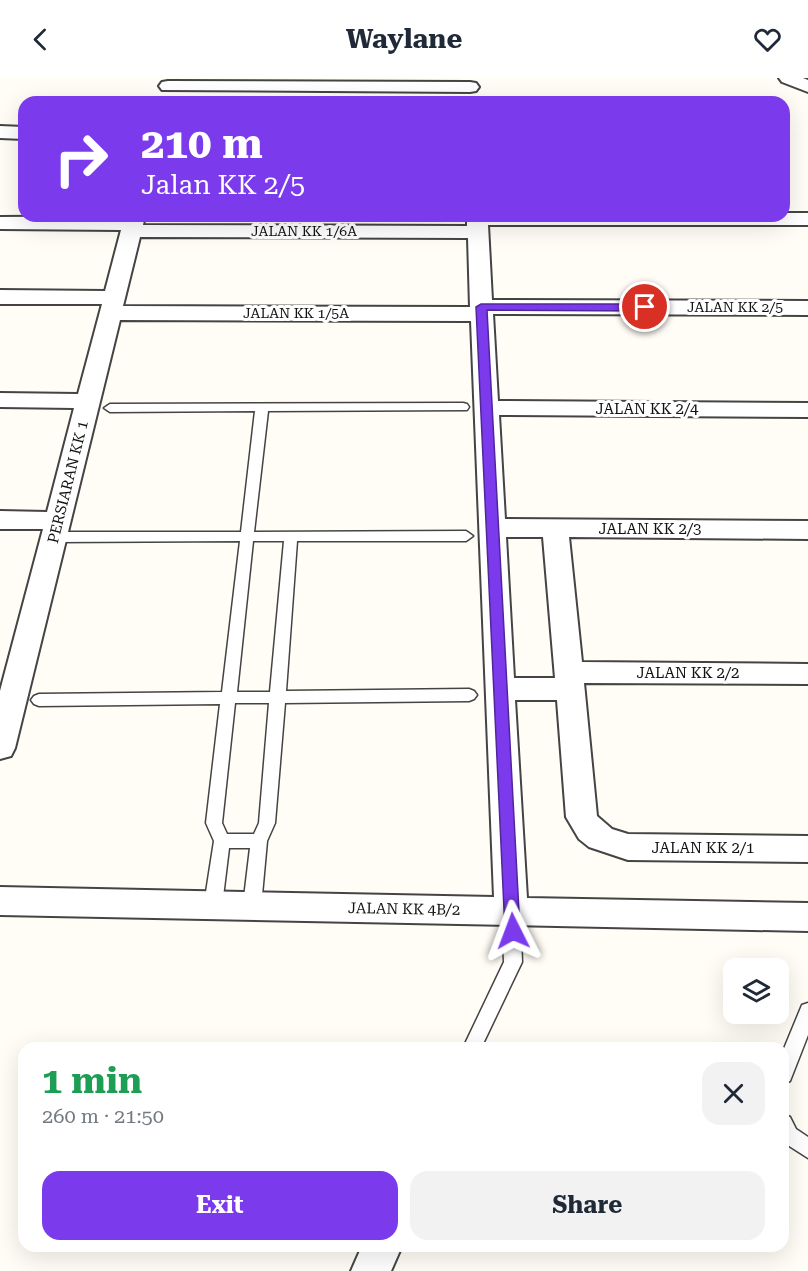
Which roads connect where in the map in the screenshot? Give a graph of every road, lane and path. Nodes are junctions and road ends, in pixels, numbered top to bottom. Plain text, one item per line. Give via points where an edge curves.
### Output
1 (476, 87) edge
2 (167, 89) edge
3 (0, 132) edge
4 (18, 132) edge
5 (790, 219) edge
6 (808, 219) edge
7 (0, 222) edge
8 (477, 222) edge
9 (133, 224) edge
10 (0, 297) edge
11 (112, 305) junction
12 (808, 308) edge
13 (481, 310) junction
14 (0, 400) edge
15 (99, 404) junction
16 (262, 407) junction
17 (475, 408) junction
18 (808, 410) edge
19 (0, 520) edge
20 (492, 528) junction
21 (56, 529) junction
22 (555, 529) junction
23 (808, 530) edge
24 (248, 536) junction
25 (291, 536) junction
26 (466, 536) dead end
27 (808, 674) edge
28 (570, 680) junction
29 (500, 689) junction
30 (469, 695) dead end
31 (278, 697) junction
32 (229, 698) junction
33 (39, 700) dead end
34 (0, 748) edge
35 (222, 841) junction
36 (259, 841) junction
37 (808, 849) edge
38 (0, 901) edge
39 (213, 905) junction
40 (252, 906) junction
41 (511, 911) junction
42 (808, 917) edge
43 (808, 1011) edge
44 (475, 1042) edge
45 (789, 1060) edge
46 (789, 1135) edge
47 (808, 1149) edge
48 (380, 1252) edge
49 (371, 1271) edge

1 - 2 street
3 - 4 street
5 - 6 street, JALAN KK 1/6A
7 - 9 street, JALAN KK 1/6A
8 - 9 street, JALAN KK 1/6A
8 - 13 street
9 - 11 street, PERSIARAN KK 1
10 - 11 street, JALAN KK 1/5A
11 - 13 street, JALAN KK 1/5A
11 - 15 street, PERSIARAN KK 1
12 - 13 street, JALAN KK 2/5
13 - 17 street
14 - 15 street
15 - 16 lane
15 - 21 street, PERSIARAN KK 1
16 - 17 lane
16 - 24 lane
17 - 18 street, JALAN KK 2/4
17 - 20 street
19 - 21 street
20 - 22 street, JALAN KK 2/3
20 - 29 street
21 - 24 lane
21 - 34 street, PERSIARAN KK 1
22 - 23 street, JALAN KK 2/3
22 - 28 street
24 - 25 lane
24 - 32 lane
25 - 26 lane
25 - 31 lane
27 - 28 street, JALAN KK 2/2
28 - 29 street, JALAN KK 2/2
28 - 37 street, JALAN KK 2/1 via 582,817 600,839 628,847
29 - 41 street
30 - 31 lane
31 - 32 lane
31 - 36 lane via 267,823
32 - 33 lane
32 - 35 lane via 214,823
35 - 36 lane
35 - 39 lane
36 - 40 lane
38 - 39 street, JALAN KK 4B/2
39 - 40 street, JALAN KK 4B/2
40 - 41 street, JALAN KK 4B/2
41 - 42 street, JALAN KK 4B/2
41 - 44 lane via 513,962
43 - 45 lane
46 - 47 lane
48 - 49 street

